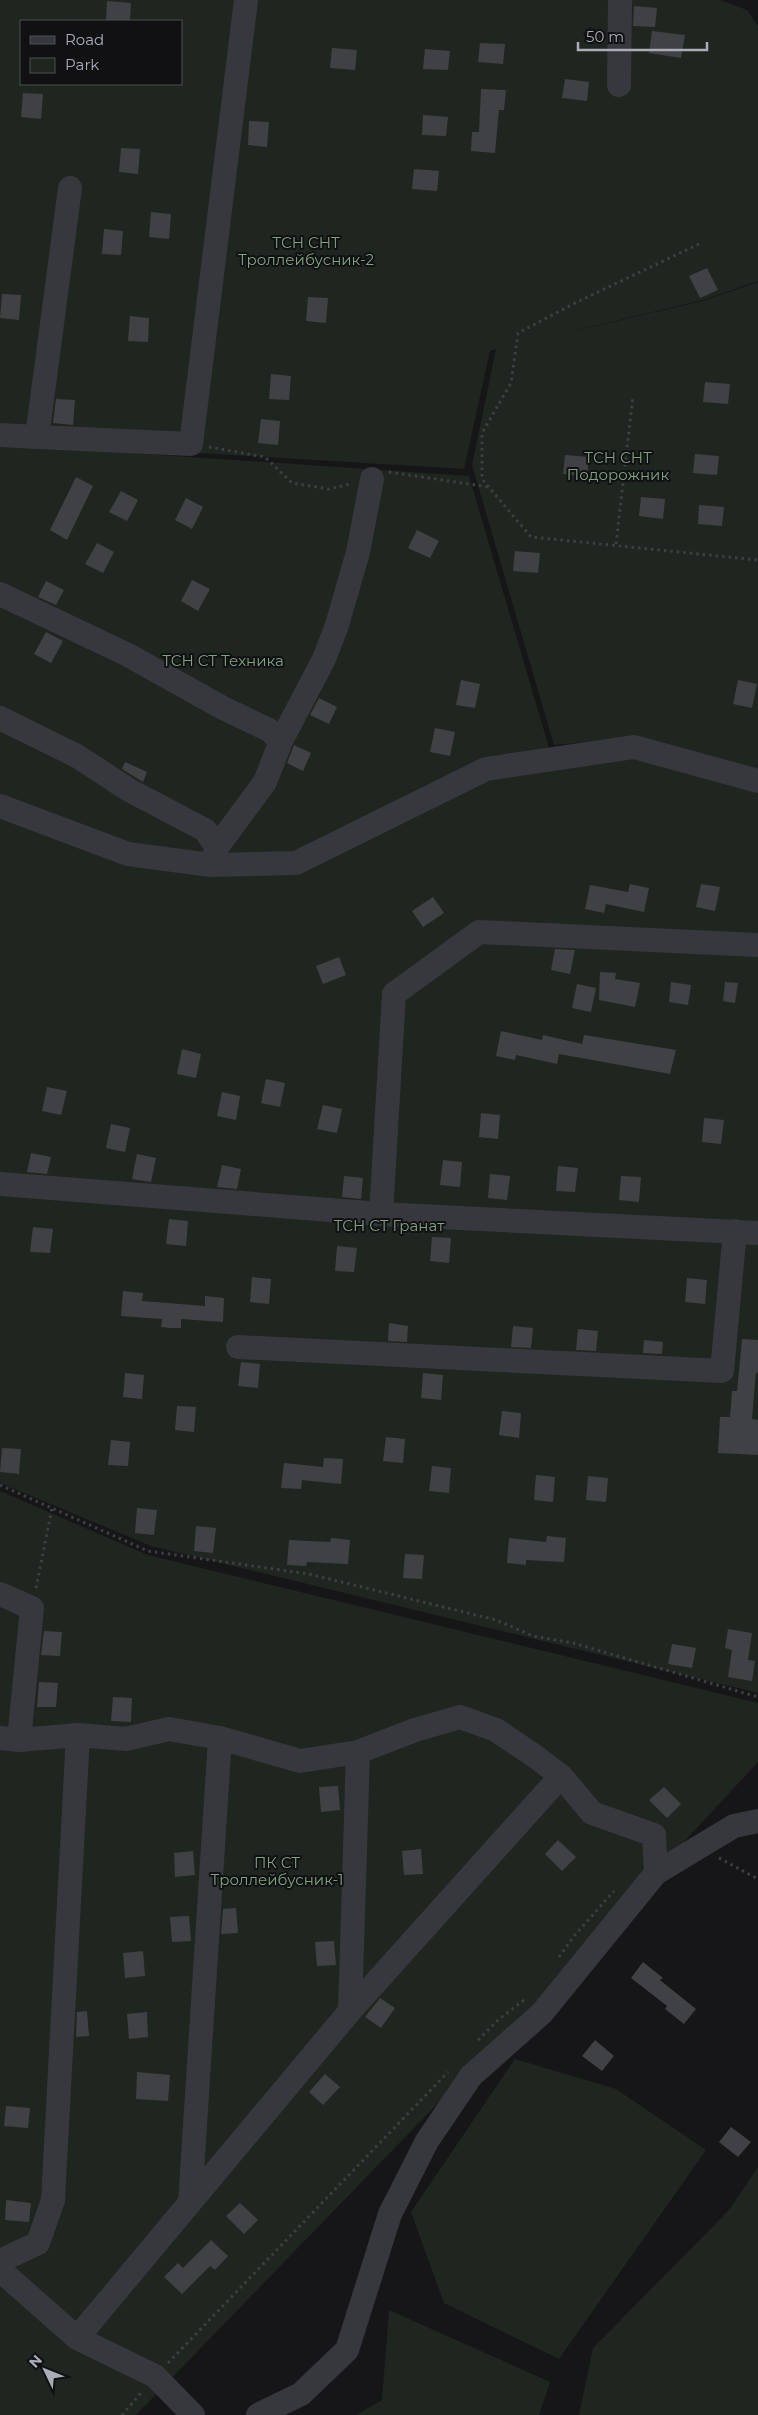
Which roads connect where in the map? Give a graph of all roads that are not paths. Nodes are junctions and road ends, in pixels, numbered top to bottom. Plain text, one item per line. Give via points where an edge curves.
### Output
1 (246, 0) edge
2 (620, 0) edge
3 (619, 85) dead end
4 (70, 188) dead end
5 (0, 435) edge
6 (36, 437) junction
7 (372, 479) road end
8 (0, 594) edge
9 (0, 718) edge
10 (280, 741) junction
11 (758, 781) edge
12 (0, 806) edge
13 (214, 856) junction
14 (758, 945) edge
15 (0, 1184) edge
16 (381, 1214) junction
17 (746, 1232) edge
18 (238, 1347) dead end
19 (0, 1594) edge
20 (78, 1735) junction
21 (220, 1738) junction
22 (10, 1739) edge
23 (358, 1752) junction
24 (561, 1776) junction
25 (758, 1821) edge
26 (656, 1873) junction
27 (350, 2011) junction
28 (190, 2204) junction
29 (0, 2261) edge
30 (0, 2270) edge
31 (76, 2338) junction
32 (193, 2415) edge
33 (258, 2415) edge

1 - 6 street via 191,444
2 - 3 street
4 - 6 street
5 - 6 street
7 - 10 street via 358,552 337,625 324,659
8 - 10 street via 128,655 269,730
9 - 13 street via 77,756 130,790 205,830
10 - 13 street via 265,782
11 - 13 street via 634,747 486,769 296,863
12 - 13 street via 128,854
14 - 16 street via 479,932 394,994
15 - 16 street
16 - 17 street
17 - 18 street via 722,1372
19 - 22 street via 32,1608
20 - 21 street via 126,1739 168,1729
20 - 22 street
20 - 29 street via 53,2200 38,2243
21 - 23 street via 300,1761
21 - 28 street
23 - 24 street via 460,1717 496,1730
23 - 27 street
24 - 26 street via 592,1813 654,1835
24 - 27 street
25 - 26 street via 734,1826
26 - 33 street via 542,2013 471,2076 428,2141 390,2214 347,2350 301,2394
27 - 28 street
28 - 31 street
30 - 31 street
31 - 32 street via 155,2376

